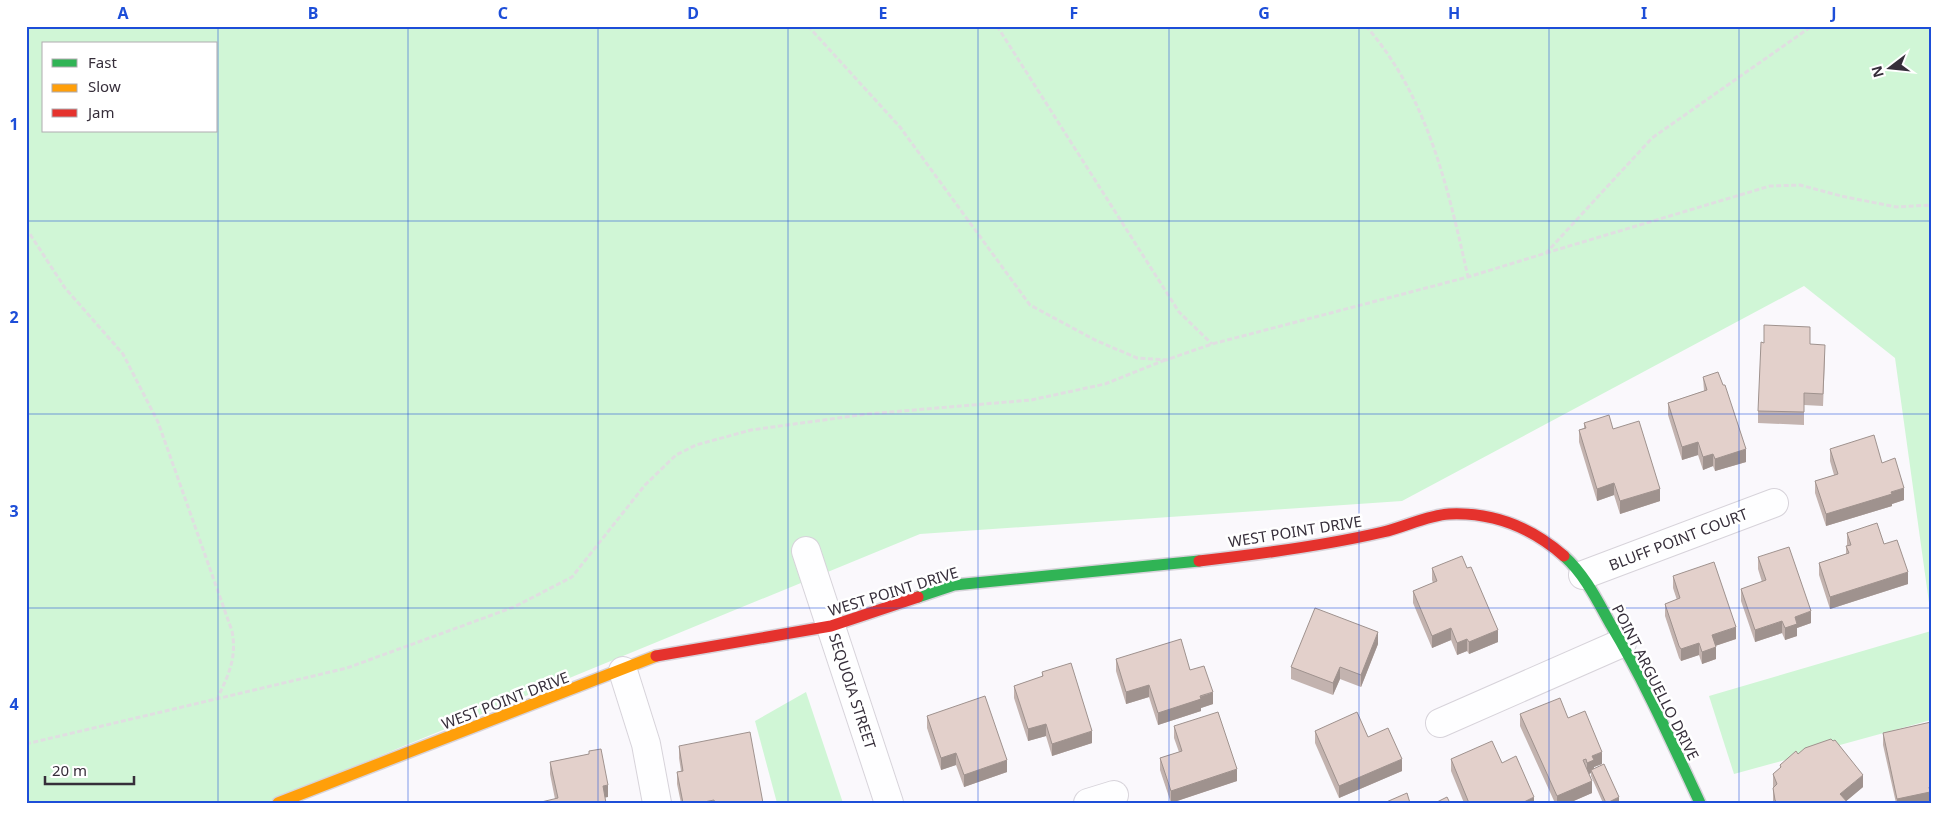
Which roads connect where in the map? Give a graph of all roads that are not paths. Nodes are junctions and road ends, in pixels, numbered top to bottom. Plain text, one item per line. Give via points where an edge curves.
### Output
1 (1774, 503) dead end
2 (806, 551) dead end
3 (1583, 575) junction
4 (831, 626) junction
5 (1622, 643) junction
6 (623, 671) junction
7 (1440, 723) dead end
8 (1114, 795) dead end
9 (278, 803) edge
10 (657, 803) edge
11 (889, 803) edge
12 (1088, 803) edge
13 (1700, 803) edge

1 - 3 street, BLUFF POINT COURT
2 - 4 street, SEQUOIA STREET
3 - 4 street, WEST POINT DRIVE via 1546,540 1524,528 1482,516 1448,514 1382,532 1276,553 954,585
3 - 5 street, POINT ARGUELLO DRIVE
4 - 6 street, WEST POINT DRIVE via 652,657
4 - 11 street, SEQUOIA STREET
5 - 7 street
5 - 13 street, POINT ARGUELLO DRIVE
6 - 9 street, WEST POINT DRIVE
6 - 10 street via 646,744
8 - 12 street

